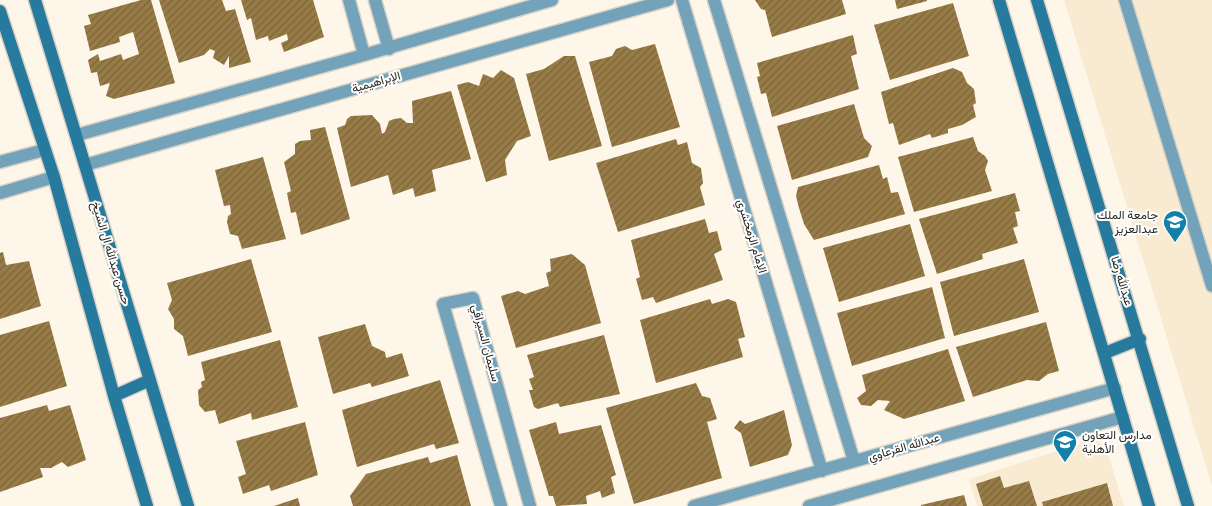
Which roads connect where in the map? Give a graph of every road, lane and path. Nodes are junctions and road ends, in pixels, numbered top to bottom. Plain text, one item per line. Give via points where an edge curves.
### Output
1 (34, 0) edge
2 (349, 0) edge
3 (375, 0) edge
4 (552, 0) edge
5 (668, 0) edge
6 (682, 0) edge
7 (714, 0) edge
8 (999, 0) edge
9 (1037, 0) edge
10 (1125, 0) edge
11 (0, 11) edge
12 (389, 48) junction
13 (364, 56) junction
14 (77, 136) junction
15 (44, 150) junction
16 (0, 162) edge
17 (85, 165) junction
18 (54, 177) junction
19 (0, 192) edge
20 (1212, 286) edge
21 (1140, 339) junction
22 (1105, 353) junction
23 (150, 380) junction
24 (1115, 388) junction
25 (114, 396) junction
26 (1123, 417) junction
27 (854, 461) junction
28 (822, 471) junction
29 (147, 506) edge
30 (188, 506) edge
31 (501, 506) edge
32 (530, 506) edge
33 (694, 506) edge
34 (809, 506) edge
35 (1150, 506) edge
36 (1188, 506) edge

1 - 14 street, حسن عبدالله ال الشيخ
2 - 13 street
3 - 12 street
4 - 12 street
5 - 17 street, الإبراهيمية
6 - 28 street, الإمام الزمخشري
7 - 27 street
8 - 22 street
9 - 21 street, عبدالله رضا
10 - 20 street
11 - 15 street
12 - 13 street
13 - 14 street
14 - 17 street, حسن عبدالله ال الشيخ
15 - 16 street
15 - 18 street
17 - 23 street, حسن عبدالله ال الشيخ
18 - 19 street
18 - 25 street
21 - 22 street
21 - 36 street, عبدالله رضا
22 - 24 street
23 - 25 street
23 - 30 street, حسن عبدالله ال الشيخ
24 - 26 street
24 - 27 street, عبدالله القرعاوي
25 - 29 street
26 - 34 street
26 - 35 street
27 - 28 street, عبدالله القرعاوي
28 - 33 street, عبدالله القرعاوي
31 - 32 street, سليمان السيراقي via 443,304 473,298

